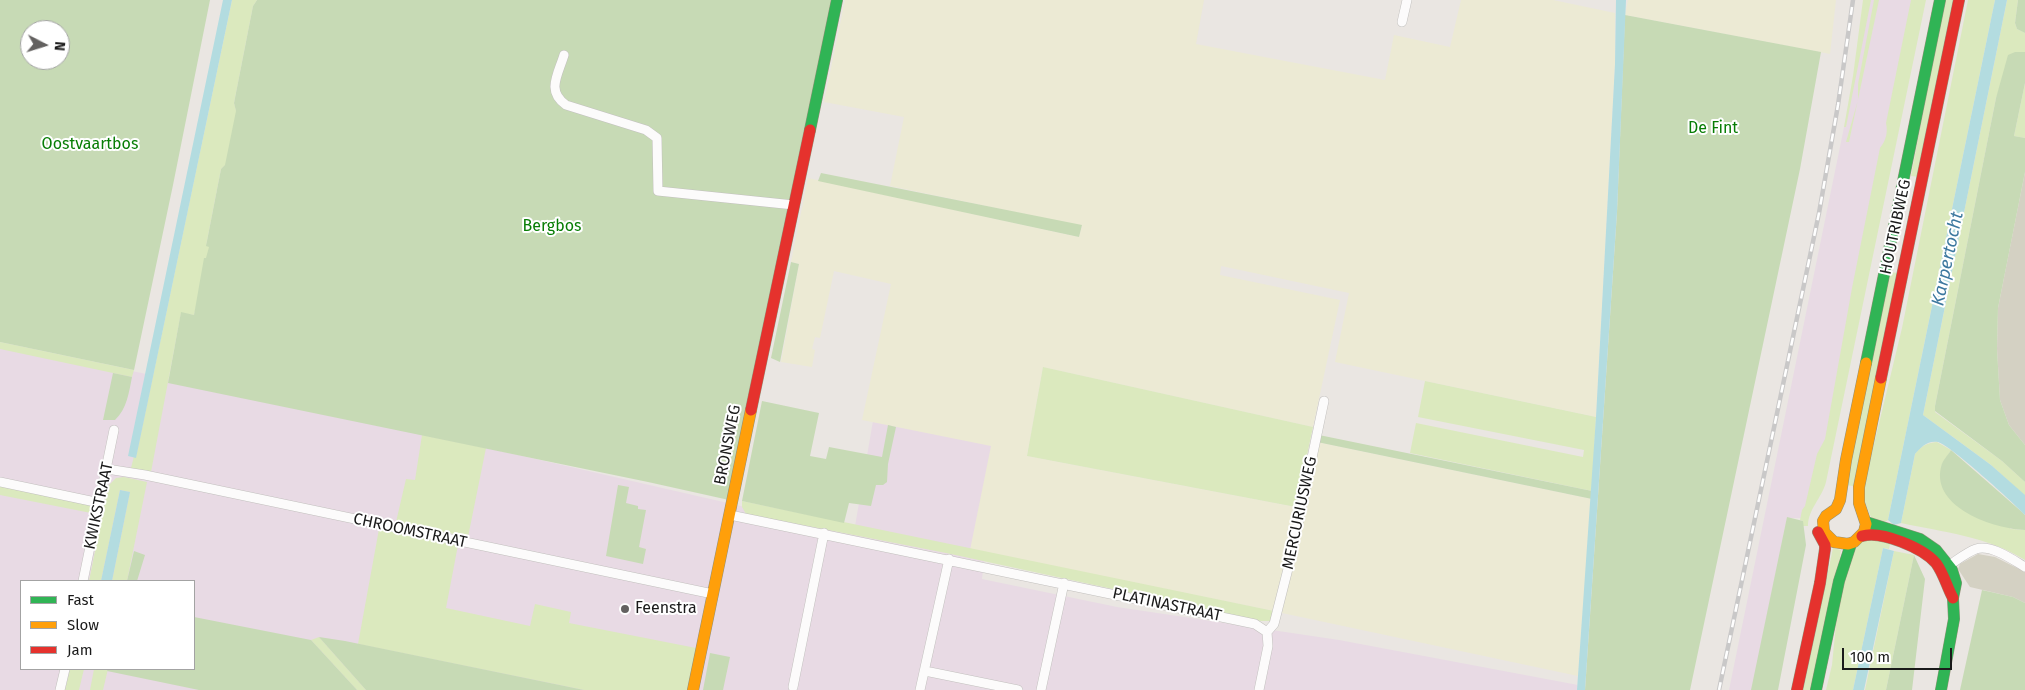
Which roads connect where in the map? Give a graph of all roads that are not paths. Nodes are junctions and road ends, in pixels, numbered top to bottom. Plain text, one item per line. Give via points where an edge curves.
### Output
1 (836, 0) edge
2 (1407, 0) edge
3 (1940, 0) edge
4 (1960, 0) edge
5 (1402, 22) dead end
6 (564, 55) dead end
7 (794, 205) junction
8 (1324, 401) dead end
9 (114, 430) dead end
10 (107, 469) junction
11 (0, 482) edge
12 (100, 503) junction
13 (1835, 503) junction
14 (730, 514) junction
15 (1860, 515) junction
16 (824, 533) junction
17 (1862, 536) junction
18 (1825, 537) junction
19 (1848, 545) junction
20 (949, 559) junction
21 (1945, 567) junction
22 (2025, 567) edge
23 (83, 580) edge
24 (1064, 583) junction
25 (713, 594) junction
26 (1267, 632) junction
27 (65, 670) edge
28 (925, 671) junction
29 (793, 687) dead end
30 (60, 690) edge
31 (693, 690) edge
32 (920, 690) edge
33 (1018, 690) edge
34 (1042, 690) edge
35 (1259, 690) edge
36 (1797, 690) edge
37 (1816, 690) edge
38 (1940, 690) edge

1 - 7 main road, BRONSWEG
2 - 5 street
3 - 13 main road, HOUTRIBWEG
4 - 15 main road, HOUTRIBWEG via 1864,461 1855,489
6 - 7 street via 554,86 558,100 646,130 657,138 658,191
7 - 14 main road, BRONSWEG
8 - 26 street, MERCURIUSWEG via 1291,557 1274,624
9 - 10 street, KWIKSTRAAT
10 - 12 street, KWIKSTRAAT
10 - 25 street, CHROOMSTRAAT
11 - 12 street
12 - 23 street, KWIKSTRAAT
13 - 15 main road via 1845,504
13 - 18 main road via 1823,509 1818,517 1817,527
14 - 16 street, PLATINASTRAAT
14 - 25 main road, BRONSWEG
15 - 17 main road, HOUTRIBWEG
15 - 19 main road via 1859,530 1846,540
15 - 21 main road via 1920,539 1936,550
16 - 20 street, PLATINASTRAAT
16 - 29 street
17 - 19 main road
17 - 21 main road via 1881,536 1914,547
18 - 19 main road
18 - 36 main road via 1820,583
19 - 37 main road
20 - 24 street, PLATINASTRAAT
20 - 28 street
21 - 22 street via 1982,548
21 - 38 main road via 1956,583 1951,640
24 - 26 street, PLATINASTRAAT via 1256,624
24 - 34 street
25 - 31 main road, BRONSWEG
26 - 35 street via 1268,646
27 - 30 street
28 - 32 street
28 - 33 street

